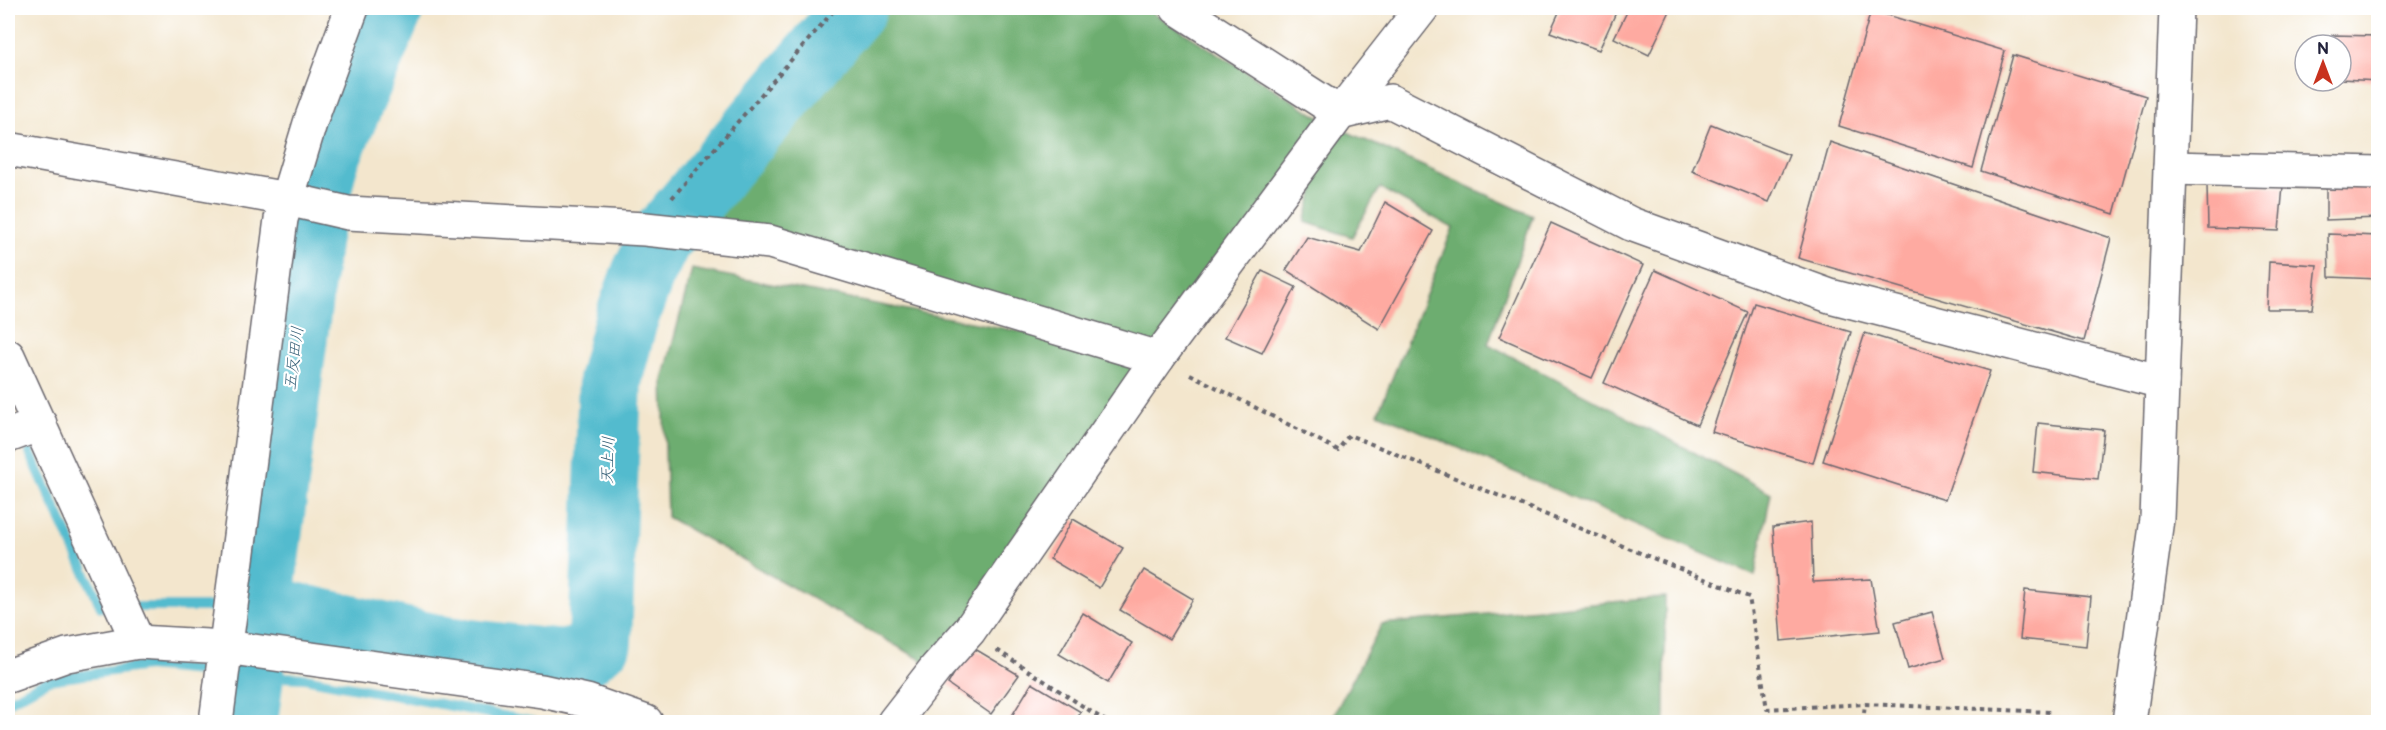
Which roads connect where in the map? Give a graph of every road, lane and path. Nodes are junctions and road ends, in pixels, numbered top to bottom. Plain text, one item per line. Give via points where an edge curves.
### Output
1 (352, 8) edge
2 (836, 8) edge
3 (1177, 8) edge
4 (1422, 8) edge
5 (2176, 8) edge
6 (1340, 113) junction
7 (8, 149) edge
8 (2170, 168) junction
9 (2379, 173) edge
10 (294, 201) junction
11 (660, 230) junction
12 (8, 356) edge
13 (1158, 358) junction
14 (2162, 382) junction
15 (40, 424) junction
16 (8, 436) edge
17 (969, 632) junction
18 (138, 642) junction
19 (231, 643) junction
20 (8, 676) edge
21 (1865, 704) junction
22 (216, 723) edge
23 (646, 723) edge
24 (894, 723) edge
25 (1107, 723) edge
26 (1863, 723) edge
27 (2051, 723) edge
28 (2129, 723) edge

1 - 10 street via 311,120
2 - 11 path
3 - 6 street
4 - 6 street
5 - 8 street
6 - 13 street
6 - 14 street via 1390,101 1631,224 1830,296
7 - 10 street
8 - 9 street
8 - 14 street
10 - 11 street via 348,213
10 - 19 street via 280,231 234,583
11 - 13 street via 770,243
12 - 15 street
13 - 17 street
13 - 21 path via 1338,450 1349,435 1749,597 1767,709
14 - 28 street via 2157,519
15 - 16 street
15 - 18 street
17 - 24 street
17 - 25 path
18 - 19 street
18 - 20 street via 67,655
19 - 22 street
19 - 23 street via 281,655 542,691 587,701
21 - 26 path
21 - 27 path via 2050,712

